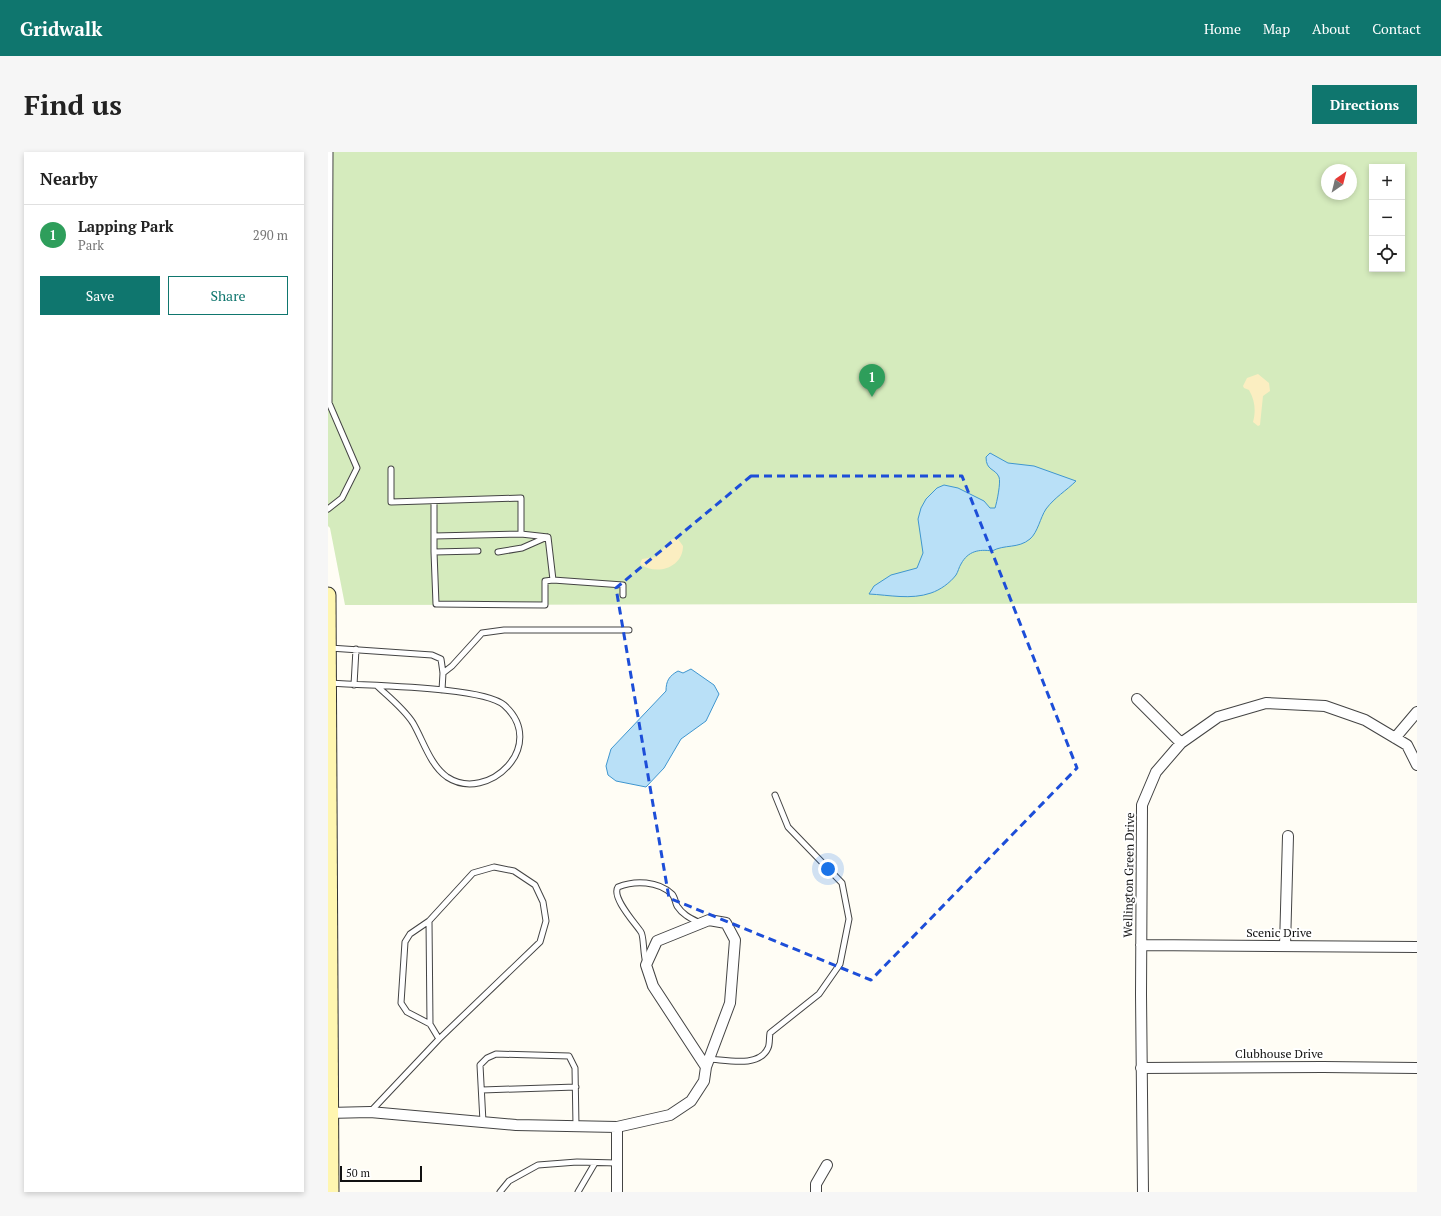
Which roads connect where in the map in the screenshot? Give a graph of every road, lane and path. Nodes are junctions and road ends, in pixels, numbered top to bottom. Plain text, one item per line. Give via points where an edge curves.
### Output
1 (330, 152) edge
2 (391, 469) dead end
3 (434, 501) junction
4 (328, 509) edge
5 (522, 534) junction
6 (434, 536) junction
7 (548, 537) junction
8 (478, 551) dead end
9 (434, 552) junction
10 (498, 552) dead end
11 (553, 580) junction
12 (623, 595) dead end
13 (328, 603) edge
14 (629, 630) dead end
15 (329, 647) junction
16 (356, 649) junction
17 (443, 673) junction
18 (329, 683) junction
19 (354, 685) junction
20 (377, 686) junction
21 (442, 690) junction
22 (1137, 698) dead end
23 (1417, 712) edge
24 (1395, 738) junction
25 (1181, 743) junction
26 (1417, 766) edge
27 (775, 795) dead end
28 (1288, 836) dead end
29 (429, 921) junction
30 (700, 923) junction
31 (1141, 945) junction
32 (1285, 946) junction
33 (1417, 947) edge
34 (646, 965) junction
35 (430, 1024) junction
36 (440, 1039) junction
37 (708, 1063) junction
38 (1141, 1068) junction
39 (1417, 1068) edge
40 (576, 1087) junction
41 (482, 1090) junction
42 (370, 1112) junction
43 (329, 1113) edge
44 (483, 1122) junction
45 (576, 1126) junction
46 (617, 1127) junction
47 (595, 1162) junction
48 (617, 1163) junction
49 (827, 1165) dead end
50 (331, 1192) edge
51 (500, 1192) edge
52 (578, 1192) edge
53 (617, 1192) edge
54 (816, 1192) edge
55 (1143, 1192) edge

1 - 4 lane via 329,403 357,468 342,498
2 - 3 lane via 391,502
3 - 5 lane via 521,498
3 - 6 lane
5 - 6 lane
5 - 7 lane
6 - 9 lane
7 - 10 lane via 522,548
7 - 11 lane
8 - 9 lane
9 - 11 lane via 436,604 546,605 545,581
11 - 12 lane via 623,585
13 - 15 main road
14 - 17 lane via 504,630 482,633
15 - 16 lane
15 - 18 main road
16 - 17 lane via 432,655 441,659
16 - 19 lane
17 - 21 lane
18 - 19 lane
18 - 43 main road
19 - 20 lane
20 - 21 lane
20 - 21 lane via 412,722 434,762 447,776 462,783 474,783 501,773 511,763 520,741 519,728 514,716 502,704 488,697
22 - 25 street
23 - 24 street
24 - 25 street, Wellington Green Drive via 1365,720 1325,706 1266,703 1218,717
24 - 26 street, Wellington Green Drive via 1407,745
25 - 31 street, Wellington Green Drive via 1156,772 1142,806
27 - 37 lane via 788,827 842,884 849,918 840,964 818,994 770,1033 769,1047 761,1058
28 - 32 street
29 - 35 lane
29 - 35 lane via 410,934 405,942 401,1003 407,1012
29 - 36 lane via 473,873 494,867 514,871 535,885 543,902 546,921 540,942
30 - 34 street via 657,941
30 - 34 lane via 686,916 672,895 660,886 640,883 618,887 617,895 626,912 643,934
30 - 37 street via 709,920 726,923 735,940 730,1003
31 - 32 street, Scenic Drive
31 - 38 street, Wellington Green Drive
32 - 33 street, Scenic Drive
34 - 37 street via 653,986
35 - 36 lane
36 - 42 lane
37 - 46 street via 704,1081 691,1101 670,1115
38 - 39 street, Clubhouse Drive
38 - 55 street, Wellington Green Drive
40 - 41 lane
40 - 41 lane via 575,1068 569,1056 496,1054 480,1065
40 - 45 lane
41 - 44 lane
42 - 43 street
42 - 44 street
43 - 50 main road
44 - 45 street
45 - 46 street
46 - 48 street
47 - 48 lane
47 - 51 lane via 538,1165 510,1181
47 - 52 lane
48 - 53 street
49 - 54 street via 816,1184

